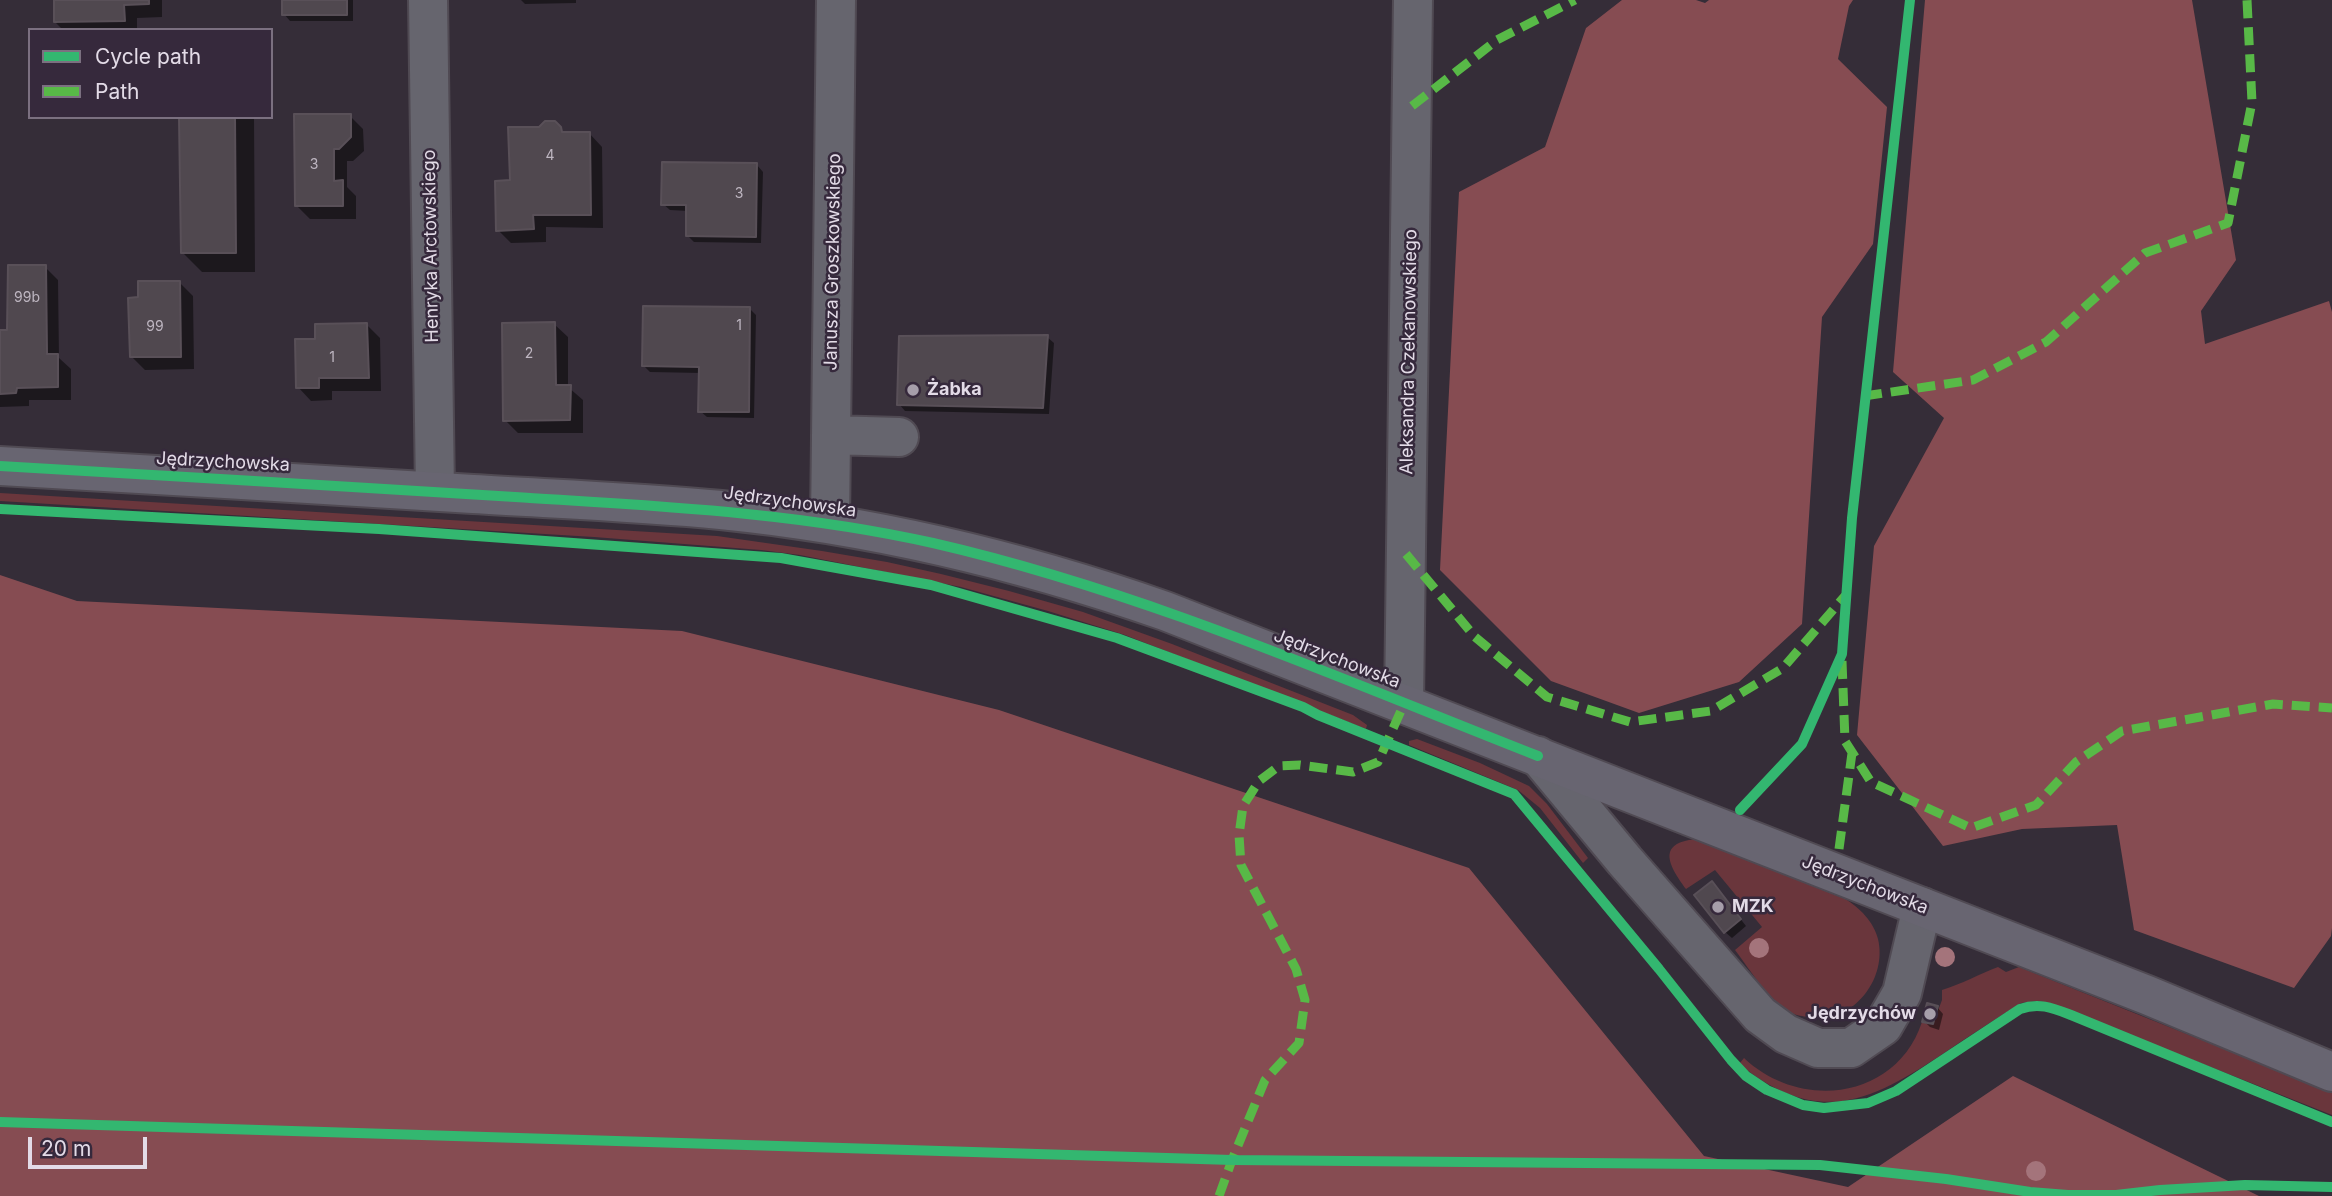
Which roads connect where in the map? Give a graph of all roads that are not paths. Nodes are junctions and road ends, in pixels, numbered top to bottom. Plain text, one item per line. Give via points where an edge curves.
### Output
1 (428, 0) edge
2 (836, 0) edge
3 (1413, 0) edge
4 (831, 435) junction
5 (899, 437) dead end
6 (0, 466) edge
7 (435, 491) junction
8 (830, 524) junction
9 (1404, 704) junction
10 (1538, 756) junction
11 (1922, 907) junction
12 (2332, 1072) edge

1 - 7 street, Henryka Arctowskiego
2 - 4 street, Janusza Groszkowskiego
3 - 9 street, Aleksandra Czekanowskiego
4 - 5 street
4 - 8 street, Janusza Groszkowskiego
6 - 7 main road, Jędrzychowska
7 - 8 main road, Jędrzychowska via 721,510
8 - 9 main road, Jędrzychowska via 931,543 1072,580
9 - 10 main road, Jędrzychowska
10 - 11 main road, Jędrzychowska
10 - 11 street via 1760,1015 1786,1034 1818,1048 1851,1048 1883,1026 1902,993
11 - 12 main road, Jędrzychowska

